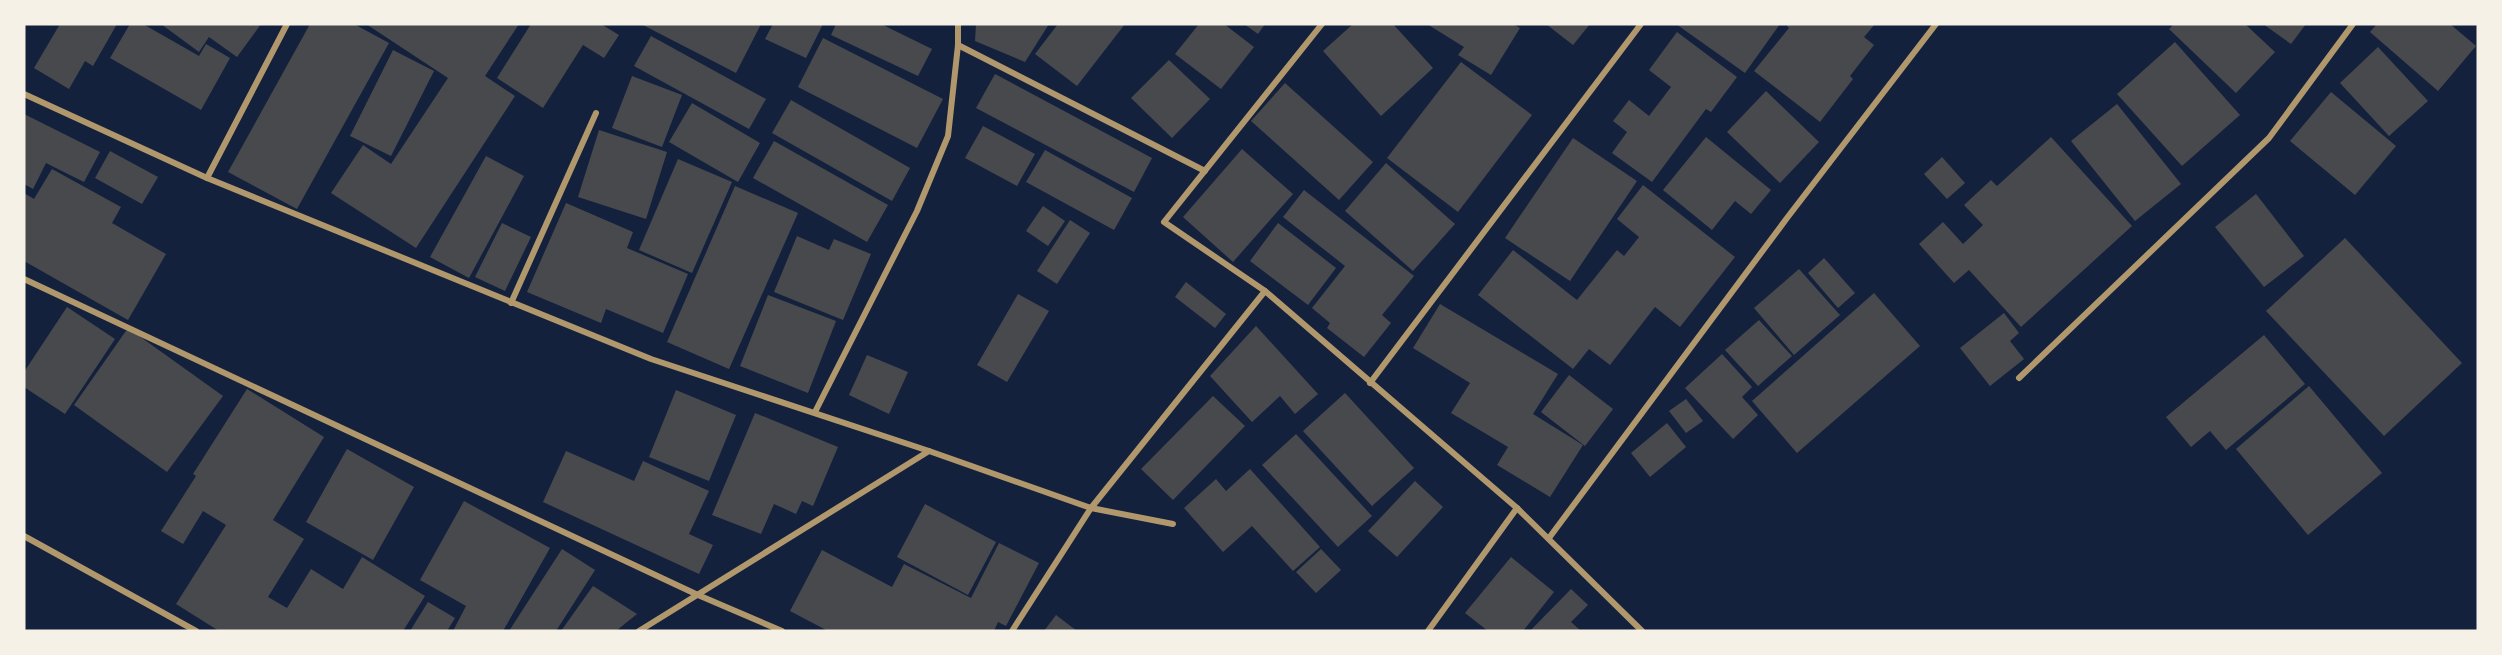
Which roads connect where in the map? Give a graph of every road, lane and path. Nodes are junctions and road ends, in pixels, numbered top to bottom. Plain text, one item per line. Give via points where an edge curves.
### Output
1 (287, 24) edge
2 (958, 24) edge
3 (1322, 24) edge
4 (1641, 24) edge
5 (1936, 24) edge
6 (2353, 24) edge
7 (958, 45) junction
8 (24, 94) edge
9 (596, 113) dead end
10 (1205, 171) junction
11 (207, 178) junction
12 (24, 279) edge
13 (1265, 291) junction
14 (511, 303) junction
15 (2019, 378) dead end
16 (1370, 383) junction
17 (815, 412) junction
18 (929, 451) junction
19 (1091, 508) junction
20 (1518, 508) junction
21 (1173, 524) dead end
22 (24, 536) edge
23 (1550, 538) junction
24 (698, 596) junction
25 (196, 631) edge
26 (639, 631) edge
27 (782, 631) edge
28 (1012, 631) edge
29 (1428, 631) edge
30 (1642, 631) edge

1 - 11 street
2 - 7 street
3 - 10 street
4 - 16 street
5 - 23 street
6 - 15 street via 2269,138
7 - 10 street
7 - 17 street via 948,136 917,211
8 - 11 street
9 - 14 street
10 - 13 street via 1164,222
11 - 14 street
12 - 24 street
13 - 16 street
13 - 19 street
14 - 17 street via 651,359
16 - 20 street
17 - 18 street
18 - 19 street
18 - 24 street
19 - 21 street
19 - 28 street
20 - 23 street
20 - 29 street
22 - 25 street
23 - 30 street
24 - 26 street
24 - 27 street

